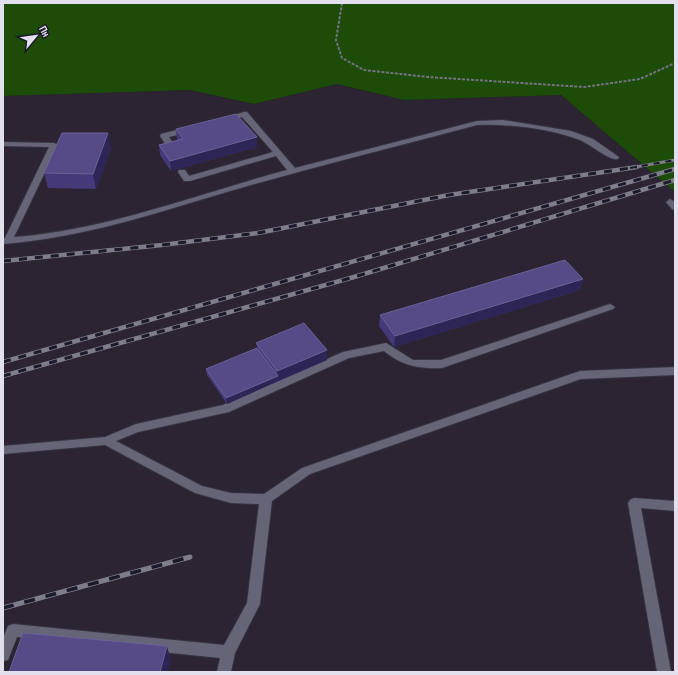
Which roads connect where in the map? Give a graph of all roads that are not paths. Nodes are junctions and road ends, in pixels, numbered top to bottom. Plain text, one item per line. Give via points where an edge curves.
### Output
1 (215, 122) edge
2 (200, 126) edge
3 (3, 144) edge
4 (171, 146) edge
5 (278, 153) junction
6 (615, 157) dead end
7 (293, 171) junction
8 (182, 172) dead end
9 (6, 241) edge
10 (610, 307) dead end
11 (675, 371) edge
12 (106, 441) junction
13 (3, 450) edge
14 (266, 499) junction
15 (675, 506) edge
16 (228, 652) junction
17 (3, 655) edge
18 (224, 672) edge
19 (664, 672) edge

1 - 5 lane via 244,114
2 - 4 lane via 164,136
3 - 9 lane via 54,144
5 - 7 lane
5 - 8 lane via 187,179
6 - 7 lane via 590,141 568,132 489,122
7 - 9 lane via 106,225 52,236
10 - 12 lane via 442,364 420,365 400,359 386,347 346,356 224,409 136,428
11 - 14 lane via 580,375 306,472
12 - 13 lane
12 - 14 lane via 199,490 231,498
14 - 16 lane via 253,604
15 - 19 lane via 634,503
16 - 17 lane via 13,630
16 - 18 lane

